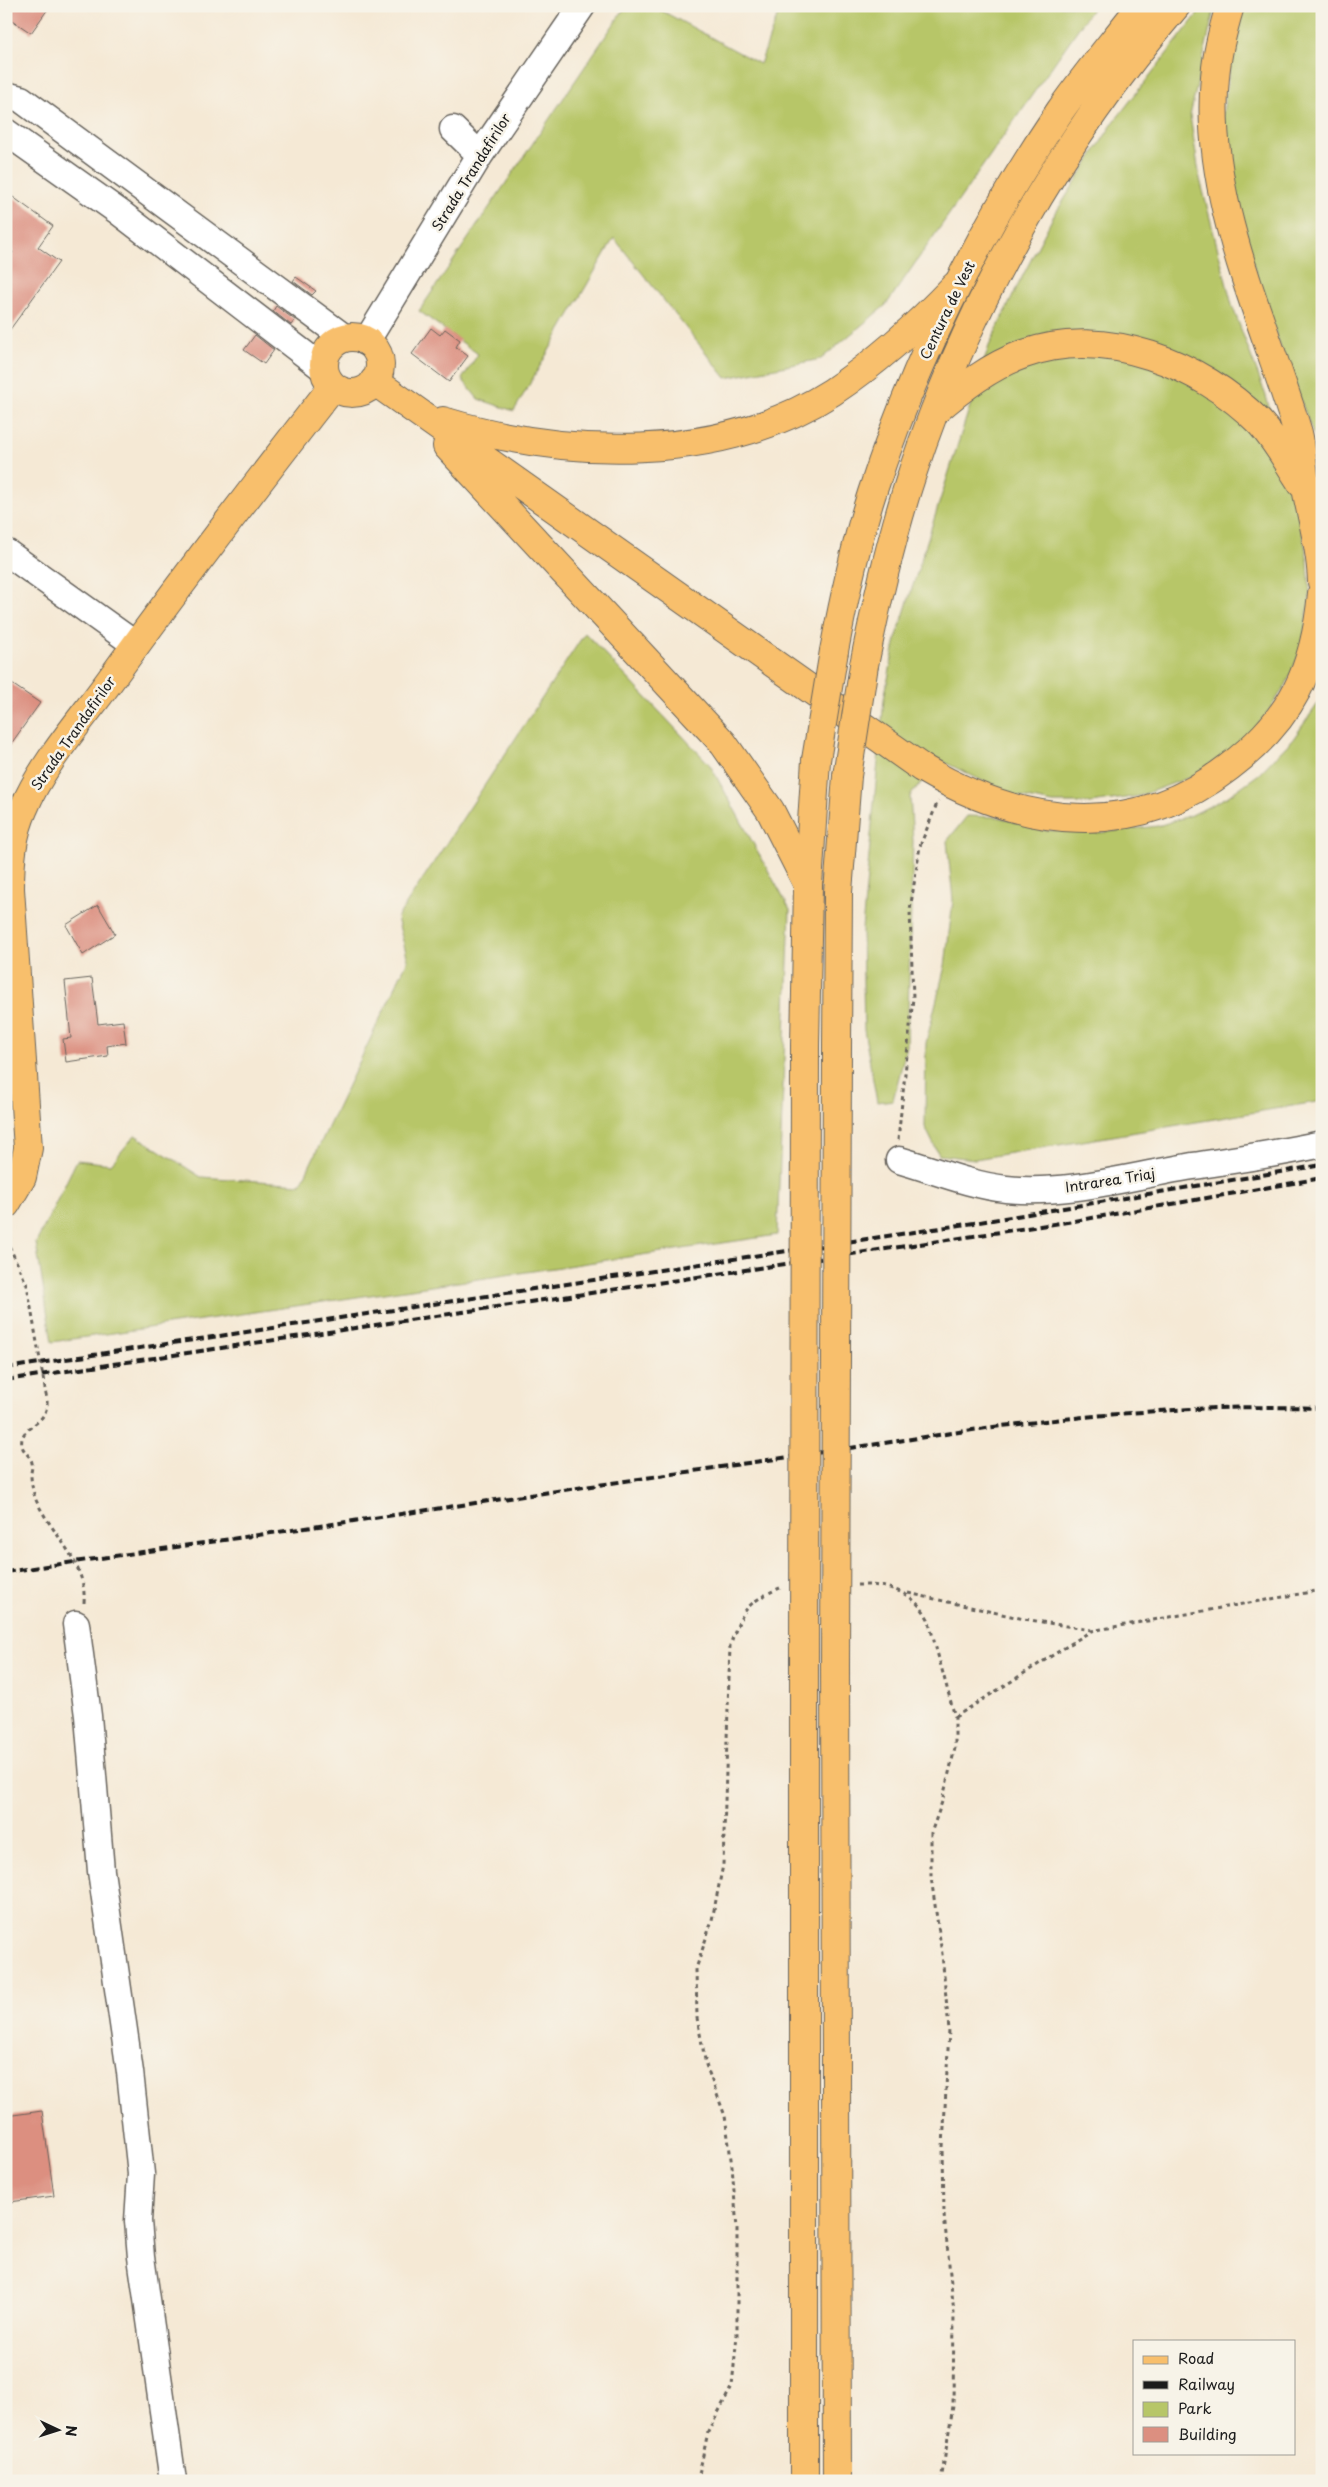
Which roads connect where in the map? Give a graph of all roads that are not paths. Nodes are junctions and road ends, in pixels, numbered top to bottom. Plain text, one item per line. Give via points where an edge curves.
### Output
1 (582, 6) edge
2 (1141, 6) edge
3 (1176, 6) edge
4 (1230, 6) edge
5 (6, 95) edge
6 (453, 129) dead end
7 (6, 132) edge
8 (480, 155) junction
9 (137, 184) junction
10 (119, 212) junction
11 (958, 283) junction
12 (356, 340) junction
13 (328, 377) junction
14 (374, 381) junction
15 (935, 411) junction
16 (423, 416) junction
17 (1306, 492) junction
18 (6, 552) edge
19 (1322, 582) edge
20 (1322, 593) edge
21 (136, 645) junction
22 (9, 848) edge
23 (808, 885) junction
24 (10, 964) edge
25 (1322, 1144) edge
26 (899, 1160) road end
27 (6, 1204) edge
28 (76, 1624) road end
29 (173, 2481) edge
30 (804, 2481) edge
31 (837, 2481) edge

1 - 8 street, Strada Trandafirilor
2 - 11 main road, Centura de Vest via 1061,111 1021,172
3 - 15 main road, Centura de Vest via 1107,93 1059,166 986,296
4 - 17 main road via 1215,76 1217,157 1227,211 1298,435
5 - 9 street via 20,99
6 - 8 street
7 - 10 street
8 - 12 street, Strada Trandafirilor
9 - 10 street
9 - 12 street
10 - 13 street
11 - 16 main road via 920,323 831,392 803,408 712,439 666,446 585,446 494,434
11 - 23 main road, Centura de Vest, bridge via 917,372 872,494 856,548 834,651 816,760
12 - 13 main road via 338,341 327,353
12 - 14 main road via 373,348 380,364
13 - 14 main road via 350,393 359,392
13 - 21 main road, Strada Trandafirilor via 248,495
14 - 16 main road
15 - 17 main road via 986,372 1025,353 1074,345 1103,346 1154,355 1199,374 1236,401 1275,442
15 - 31 main road, Centura de Vest, bridge via 899,518 874,614 847,776 838,892 835,1666
16 - 20 main road via 867,731 946,782 1018,810 1067,818 1137,813 1168,804 1216,778 1260,741 1294,698 1315,647
16 - 23 main road via 457,458 723,743 770,810
17 - 19 main road via 1316,528
18 - 21 street
21 - 22 main road, Strada Trandafirilor via 31,792
22 - 24 main road, Strada Trandafirilor
23 - 30 main road, Centura de Vest, bridge via 805,1046
24 - 27 main road, Strada Trandafirilor via 28,1148 22,1177
25 - 26 street, Intrarea Triaj via 1280,1154 1041,1190 1006,1189
28 - 29 street via 88,1716 101,1871 141,2174 138,2222 141,2257

